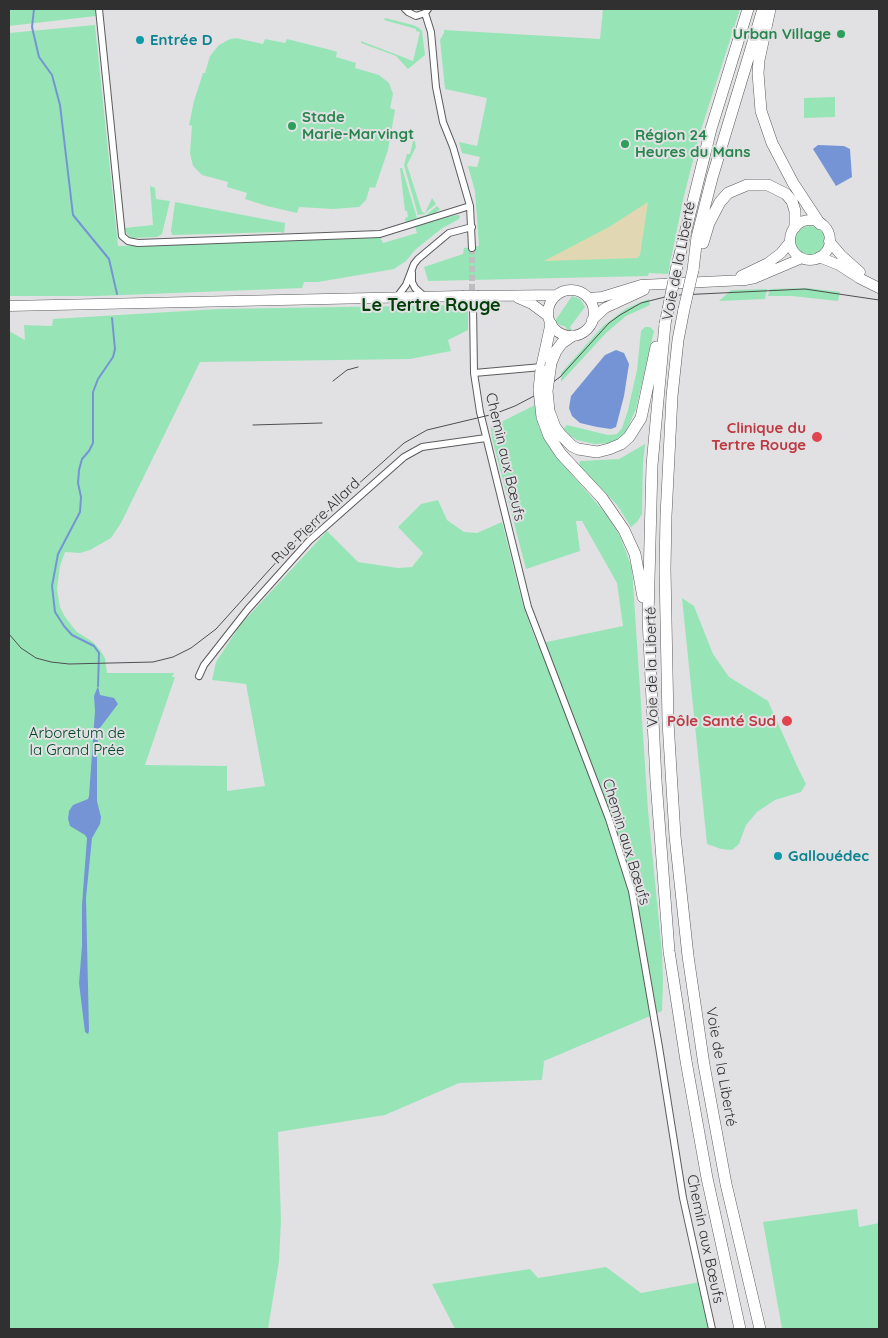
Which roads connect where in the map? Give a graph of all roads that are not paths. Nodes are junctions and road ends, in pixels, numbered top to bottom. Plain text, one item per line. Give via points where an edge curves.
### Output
1 (99, 9) edge
2 (405, 9) edge
3 (748, 9) edge
4 (763, 9) edge
5 (770, 9) edge
6 (426, 11) edge
7 (470, 206) junction
8 (820, 224) junction
9 (472, 227) junction
10 (795, 227) junction
11 (829, 241) junction
12 (790, 242) junction
13 (472, 248) tunnel mouth
14 (819, 257) junction
15 (802, 258) junction
16 (693, 270) junction
17 (412, 271) junction
18 (721, 282) junction
19 (879, 282) edge
20 (656, 285) junction
21 (879, 288) edge
22 (557, 295) junction
23 (512, 296) junction
24 (397, 297) junction
25 (426, 297) junction
26 (588, 298) junction
27 (472, 305) tunnel mouth
28 (9, 306) edge
29 (549, 320) junction
30 (592, 320) junction
31 (665, 324) junction
32 (572, 336) junction
33 (544, 367) junction
34 (474, 373) junction
35 (545, 414) junction
36 (486, 438) junction
37 (648, 618) junction
38 (199, 676) dead end
39 (712, 1329) edge
40 (740, 1329) edge
41 (760, 1329) edge

1 - 7 street via 122,236 128,241 380,234
2 - 6 street via 412,15
3 - 31 highway, Voie de la Liberté, bridge via 711,129
4 - 16 highway, Voie de la Liberté via 714,169 697,237
5 - 8 highway via 759,60 761,111 772,143
6 - 7 street via 443,122
7 - 9 street
8 - 10 main road via 807,221
8 - 11 main road via 827,231
9 - 13 street
9 - 17 street via 449,233 418,259
10 - 12 main road
10 - 16 highway via 794,206 786,194 768,185 741,186 728,193 716,207
11 - 14 main road via 826,251
11 - 19 main road via 857,270
12 - 15 main road
12 - 18 main road via 781,253 759,268
14 - 15 main road
14 - 21 main road
15 - 18 main road via 755,278
16 - 41 highway, Voie de la Liberté, bridge via 678,340 670,424 665,551 668,722 675,836 704,1065 726,1184
17 - 24 street
17 - 25 street via 415,288
18 - 20 main road
20 - 26 main road via 641,285
20 - 30 main road via 623,298
22 - 23 main road
22 - 26 main road via 573,291
22 - 29 main road via 550,304
23 - 25 main road, bridge
23 - 29 main road via 532,304
24 - 25 main road
24 - 28 main road
26 - 30 main road via 593,309
27 - 34 street, Chemin aux Bœufs
29 - 32 main road via 560,333
29 - 33 highway
30 - 32 main road via 584,331
31 - 35 highway via 657,345 641,418 629,438 597,452 578,449 566,441
31 - 37 highway, Voie de la Liberté via 652,465
32 - 33 highway via 562,343
33 - 34 street, Chemin aux Bœufs
33 - 35 highway, bridge via 539,390
34 - 36 street, Chemin aux Bœufs
35 - 37 highway via 549,436 560,454 602,498 624,530 635,554
36 - 38 street, Rue Pierre Allard via 422,447 404,457 309,541 248,609
36 - 39 street, Chemin aux Bœufs via 528,607 609,819 632,891 682,1198
37 - 40 highway, Voie de la Liberté via 669,951 707,1178

